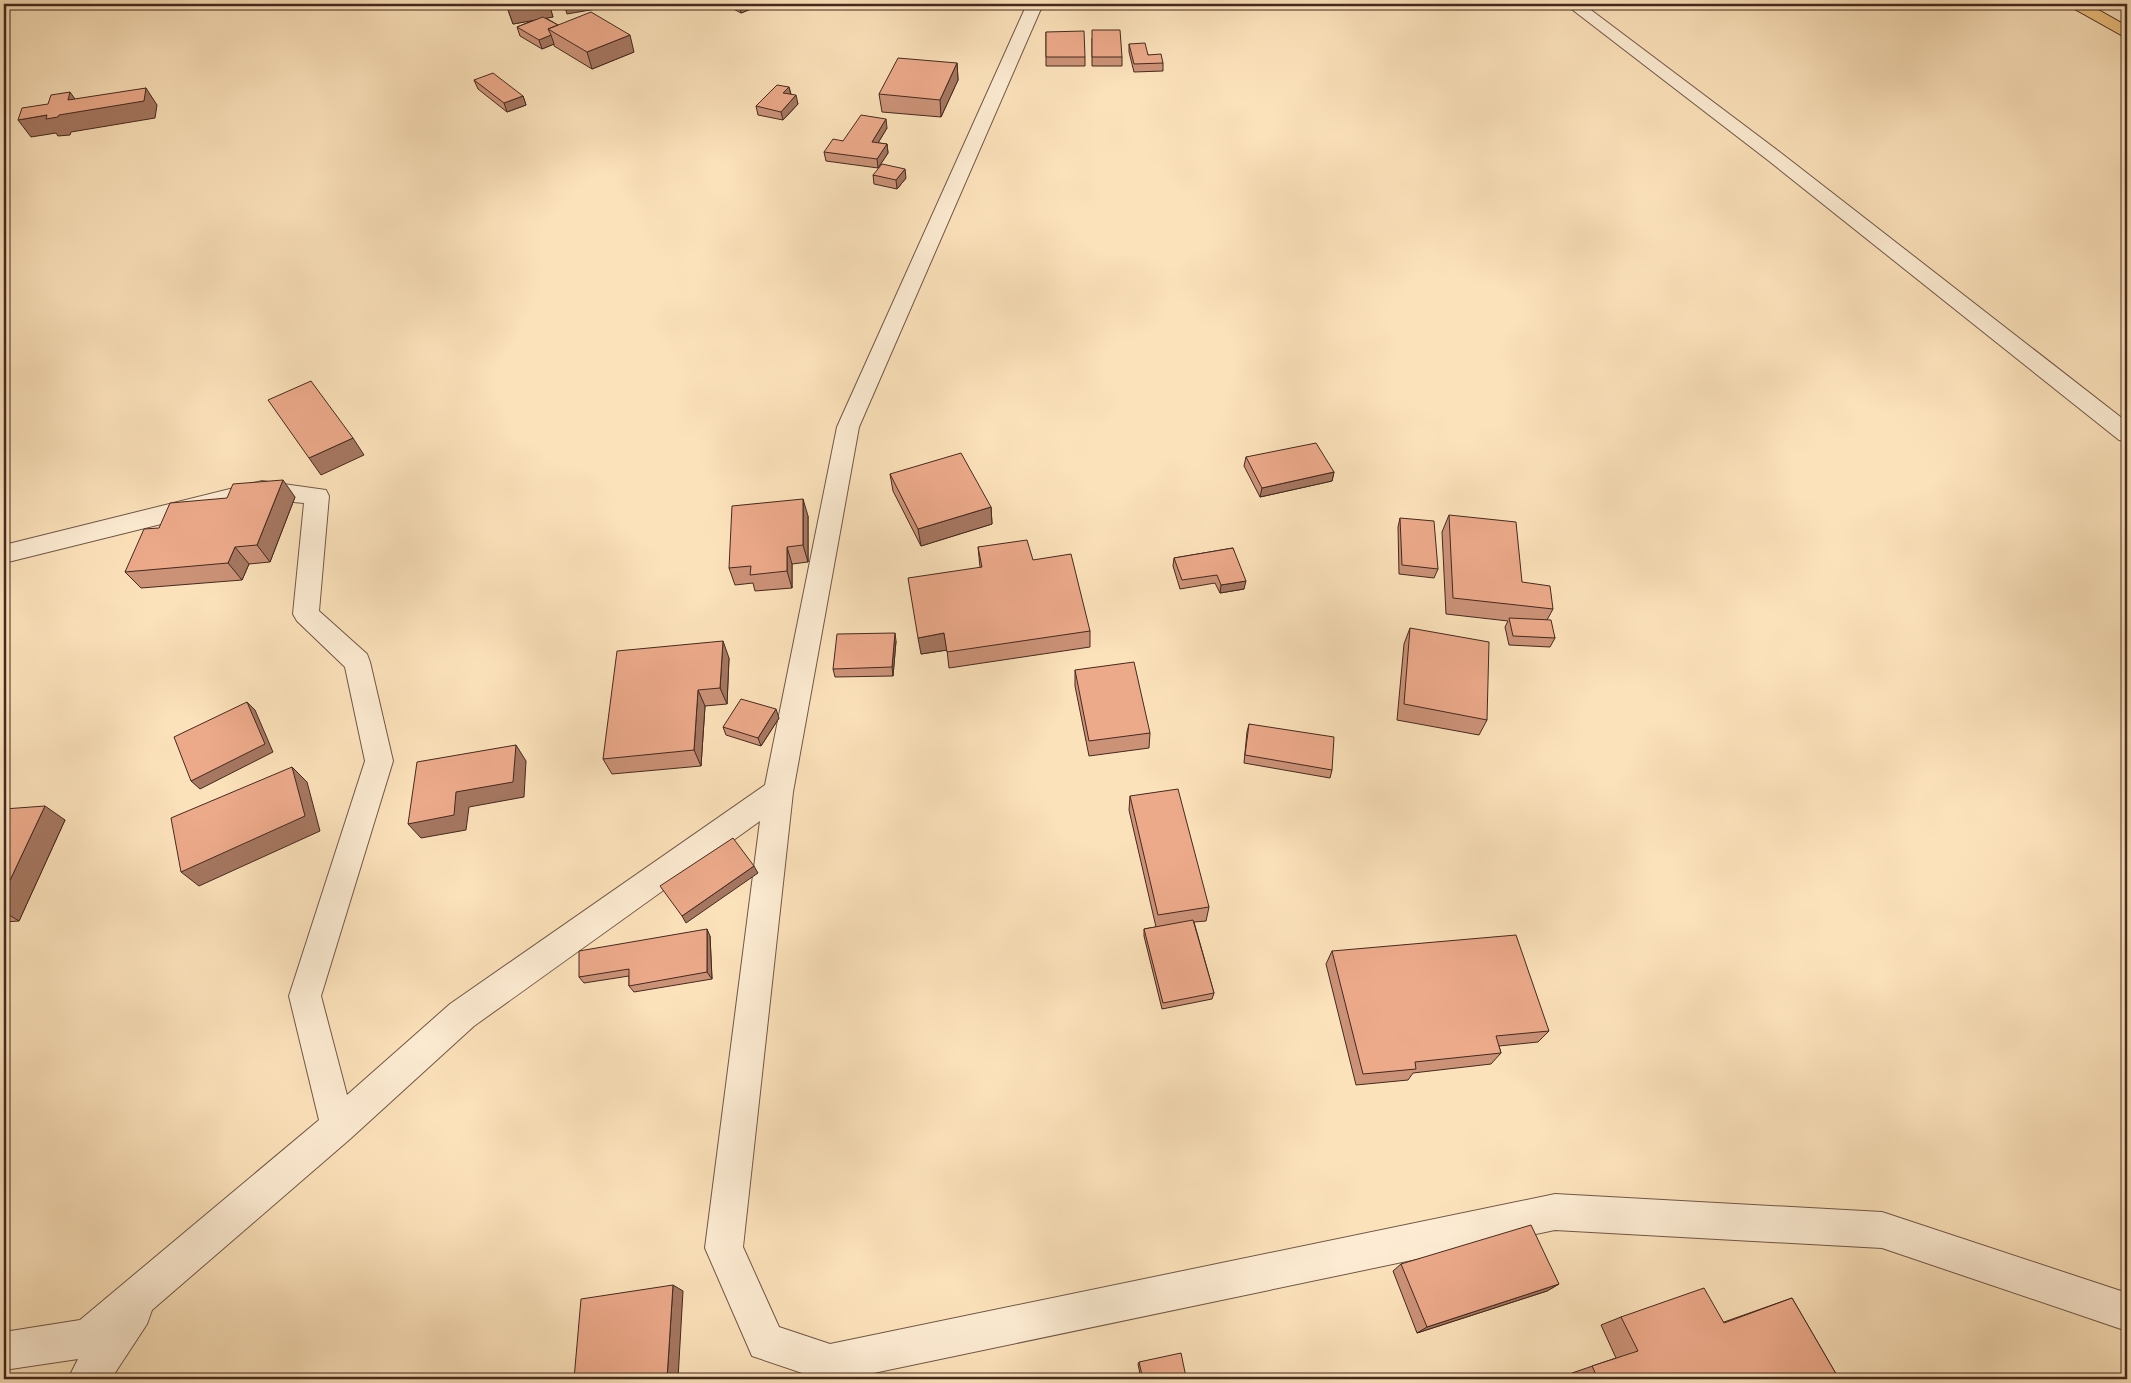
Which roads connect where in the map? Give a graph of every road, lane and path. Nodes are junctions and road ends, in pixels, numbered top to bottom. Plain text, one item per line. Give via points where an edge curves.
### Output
1 (1035, 4) edge
2 (1573, 4) edge
3 (2077, 4) edge
4 (2127, 32) edge
5 (2127, 434) edge
6 (4, 554) edge
7 (778, 792) junction
8 (338, 1127) junction
9 (148, 1289) junction
10 (2127, 1312) edge
11 (4, 1351) edge
12 (88, 1379) edge

1 - 7 street via 848,427
2 - 5 street via 1775,157
3 - 4 highway
6 - 8 street via 262,490 317,496 306,614 357,662 379,761 305,996
7 - 8 street via 462,1015
7 - 10 street via 724,1248 766,1342 830,1363 1555,1212 1882,1230
8 - 9 street
9 - 11 street via 88,1338
9 - 12 street

